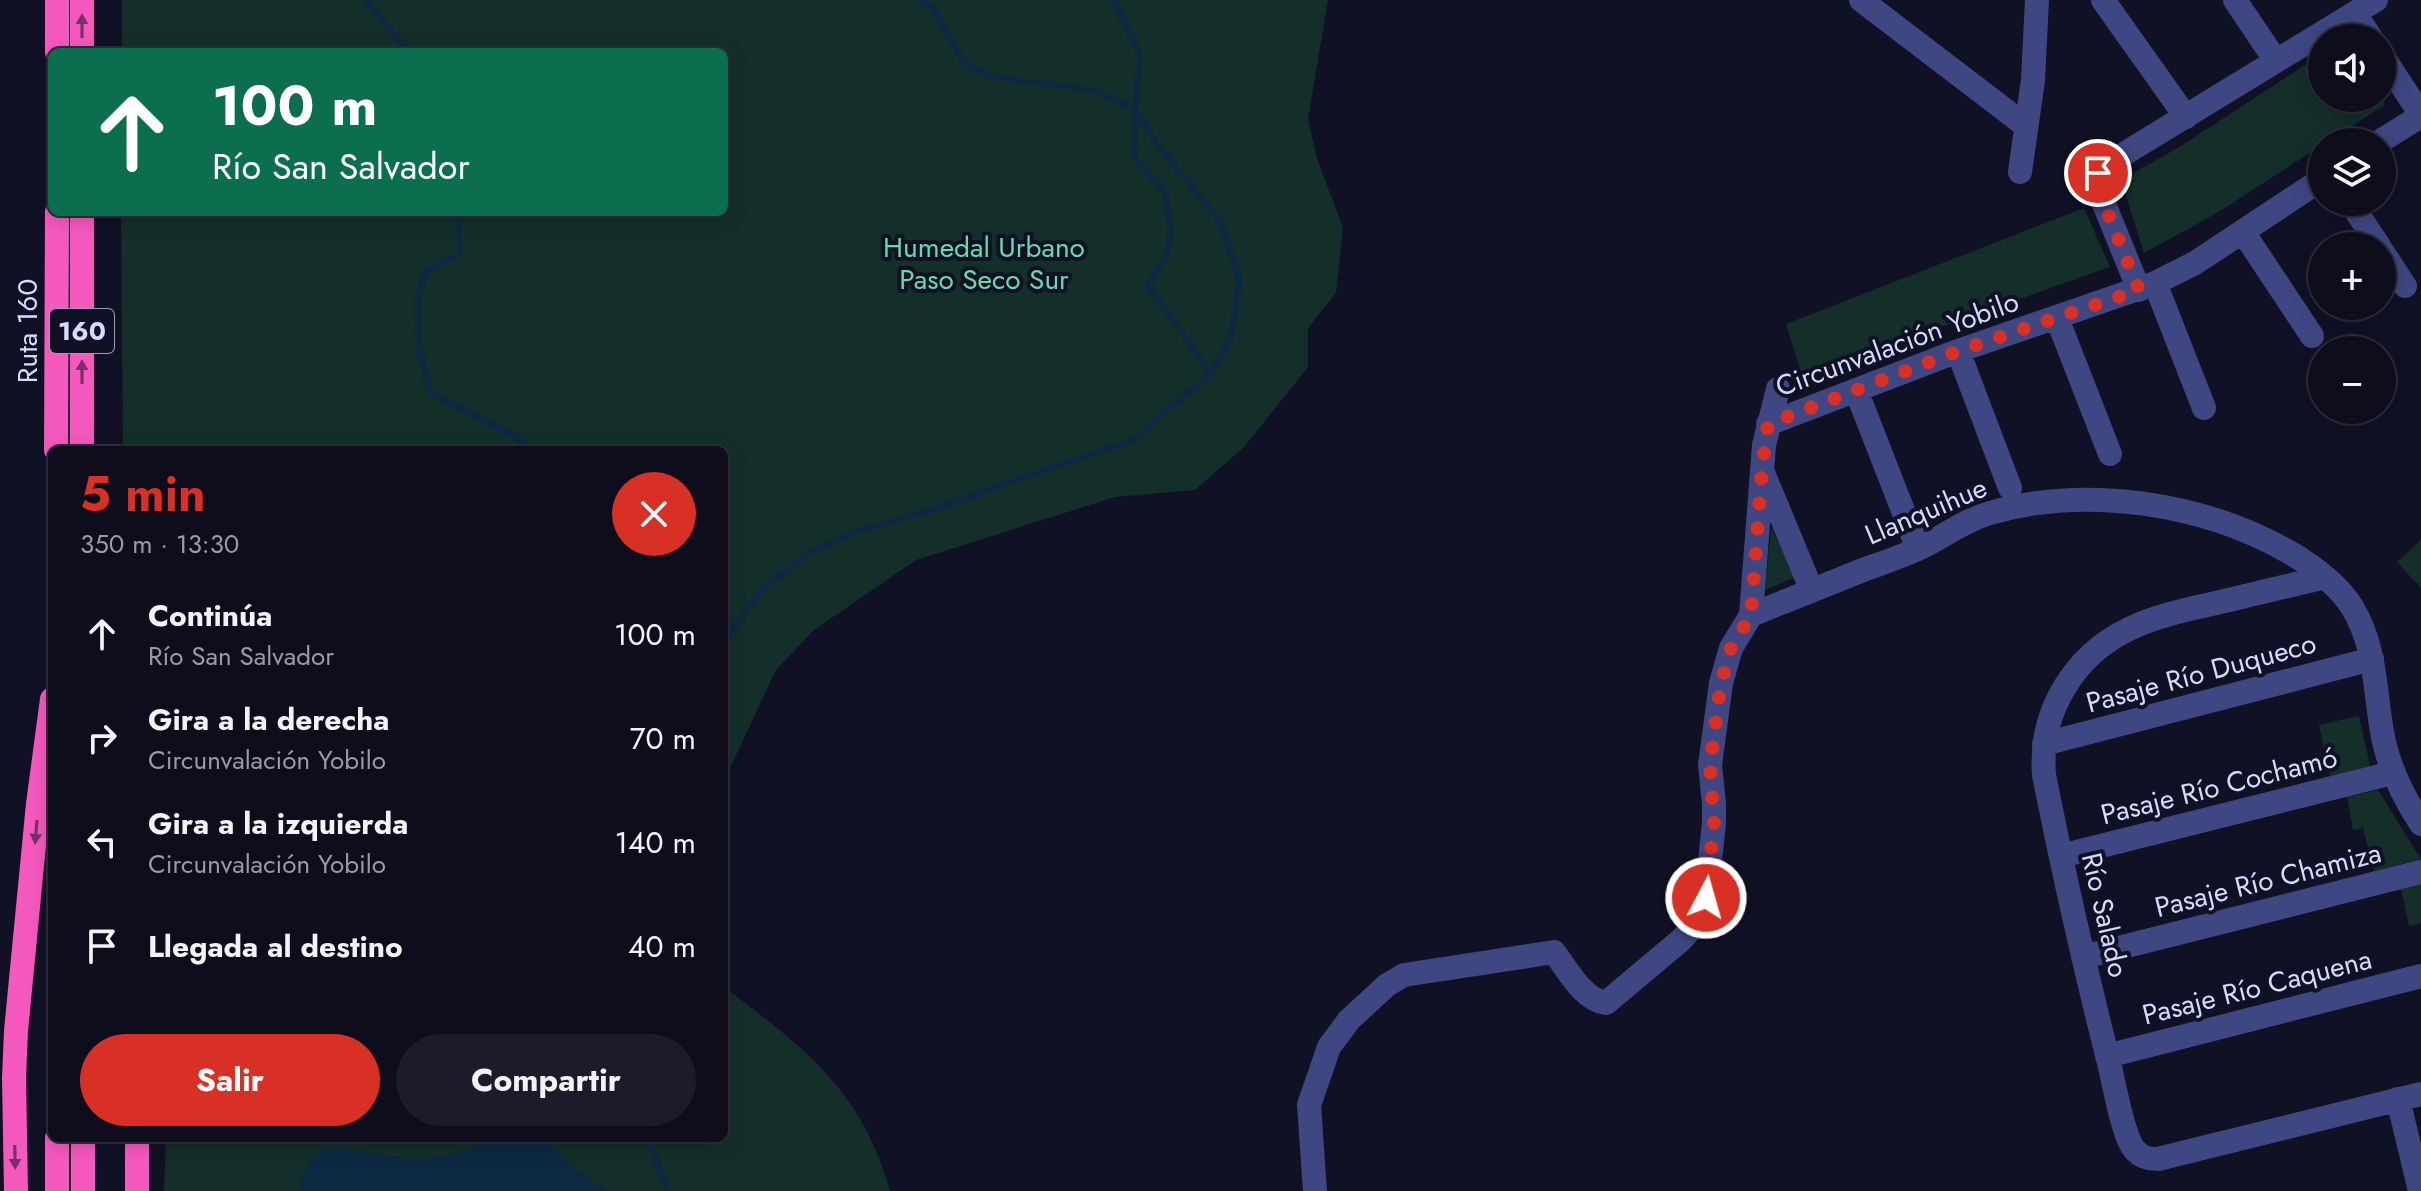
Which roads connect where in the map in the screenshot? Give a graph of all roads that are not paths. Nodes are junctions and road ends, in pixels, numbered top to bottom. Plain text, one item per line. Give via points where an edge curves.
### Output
1 (57, 0) edge
2 (82, 0) edge
3 (1861, 0) edge
4 (2037, 0) edge
5 (2103, 0) edge
6 (2235, 0) edge
7 (2366, 5) edge
8 (57, 48) edge
9 (82, 48) edge
10 (2276, 61) junction
11 (2396, 77) edge
12 (2421, 115) edge
13 (2186, 117) junction
14 (2026, 126) junction
15 (2396, 131) edge
16 (2020, 172) dead end
17 (2308, 188) edge
18 (57, 216) edge
19 (82, 216) edge
20 (2243, 232) junction
21 (2396, 272) edge
22 (2147, 286) junction
23 (2405, 286) dead end
24 (2057, 318) junction
25 (2312, 336) dead end
26 (1958, 351) junction
27 (1778, 389) dead end
28 (1856, 390) junction
29 (2204, 408) dead end
30 (1768, 424) junction
31 (56, 446) edge
32 (82, 446) edge
33 (2110, 454) dead end
34 (1762, 468) junction
35 (2010, 488) dead end
36 (1918, 549) junction
37 (2325, 577) junction
38 (1812, 591) junction
39 (1751, 615) junction
40 (2372, 659) junction
41 (48, 729) edge
42 (2044, 744) junction
43 (2392, 773) junction
44 (2421, 824) edge
45 (2061, 856) junction
46 (2421, 872) edge
47 (2083, 957) junction
48 (2421, 976) edge
49 (2107, 1056) junction
50 (2410, 1097) edge
51 (57, 1142) edge
52 (83, 1142) edge
53 (137, 1142) edge
54 (16, 1191) edge
55 (57, 1191) edge
56 (83, 1191) edge
57 (137, 1191) edge
58 (1315, 1191) edge
59 (2420, 1191) edge

1 - 8 highway
9 -> 2 highway
3 - 14 street
4 - 14 street
5 - 13 street
6 - 10 street
7 - 10 street
10 - 13 street
11 - 12 street
12 - 15 street
13 - 22 street via 2098,173 2098,189
14 - 16 street
17 - 20 street, Circunvalación Yobilo
18 - 31 highway, Ruta 160 / 160
32 -> 19 highway, Ruta 160 / 160
20 - 22 street, Circunvalación Yobilo
20 - 25 street
21 - 23 street
22 - 24 street, Circunvalación Yobilo
22 - 29 street
24 - 26 street, Circunvalación Yobilo
24 - 33 street
26 - 28 street, Circunvalación Yobilo
26 - 35 street
27 - 30 street
28 - 30 street, Circunvalación Yobilo
28 - 36 street
30 - 34 street
34 - 38 street
34 - 39 street
36 - 37 street, Llanquihue via 1986,514 2011,508 2116,502 2169,508 2237,527
36 - 38 street, Llanquihue
37 - 40 street, Llanquihue via 2356,614
37 - 42 street, Río Salado via 2164,616 2115,637 2090,656 2063,689
38 - 39 street, Llanquihue
39 - 58 street via 1731,648 1721,683 1710,765 1714,823 1706,898 1690,930 1606,1003 1586,994 1554,952 1404,975 1387,985 1335,1038 1316,1081 1309,1105
40 - 42 street, Pasaje Río Duqueco
40 - 43 street, Llanquihue
41 -> 54 highway via 16,1031
42 - 45 street, Río Salado via 2044,775
43 - 44 street, Llanquihue
43 - 45 street, Pasaje Río Cochamó
45 - 47 street, Río Salado
46 - 47 street, Pasaje Río Chamiza
47 - 49 street, Río Salado
48 - 49 street, Pasaje Río Caquena
49 - 50 street, Río Salado via 2128,1137 2148,1159
50 - 59 street
51 - 55 highway
52 - 56 highway
53 - 57 highway

